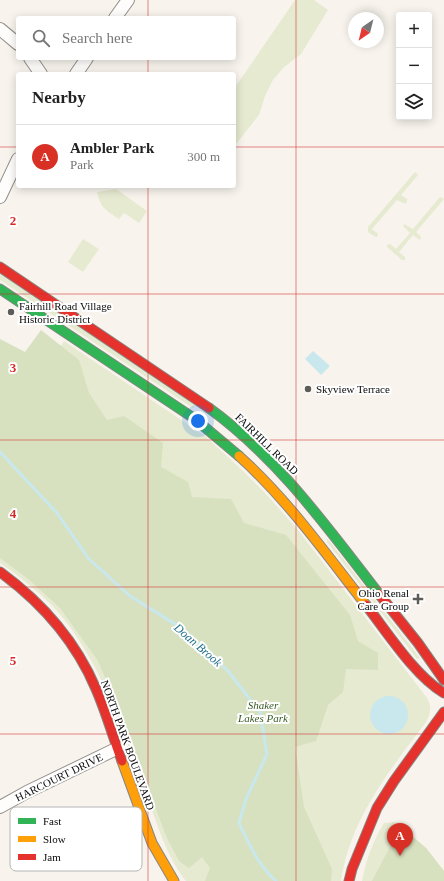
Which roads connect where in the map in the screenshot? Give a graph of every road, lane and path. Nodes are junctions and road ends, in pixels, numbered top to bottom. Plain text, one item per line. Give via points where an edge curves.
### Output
1 (128, 0) edge
2 (116, 16) edge
3 (0, 29) edge
4 (16, 42) edge
5 (31, 60) edge
6 (86, 60) edge
7 (40, 72) edge
8 (77, 72) edge
9 (16, 163) edge
10 (0, 197) edge
11 (0, 267) edge
12 (0, 289) edge
13 (205, 405) junction
14 (195, 419) junction
15 (305, 500) junction
16 (292, 512) junction
17 (330, 530) junction
18 (316, 542) junction
19 (0, 572) edge
20 (444, 680) edge
21 (444, 693) edge
22 (444, 712) edge
23 (440, 732) dead end
24 (118, 748) junction
25 (417, 750) junction
26 (0, 807) edge
27 (139, 807) edge
28 (142, 815) edge
29 (174, 881) edge
30 (348, 881) edge

1 - 2 street
3 - 4 street
5 - 7 street
6 - 8 street
9 - 10 street
11 - 13 main road, FAIRHILL ROAD
12 - 14 main road
13 - 14 main road
13 - 15 main road, FAIRHILL ROAD via 242,434
14 - 16 main road via 261,476
15 - 16 main road
15 - 17 main road, FAIRHILL ROAD
16 - 18 main road
17 - 18 main road
17 - 20 main road, FAIRHILL ROAD via 418,642
18 - 21 main road via 417,671
19 - 24 main road, NORTH PARK BOULEVARD via 33,599 73,648 96,689
22 - 25 main road
23 - 25 main road
24 - 26 street, HARCOURT DRIVE
24 - 27 main road, NORTH PARK BOULEVARD
25 - 30 main road via 377,808
28 - 29 main road, NORTH PARK BOULEVARD via 152,843

